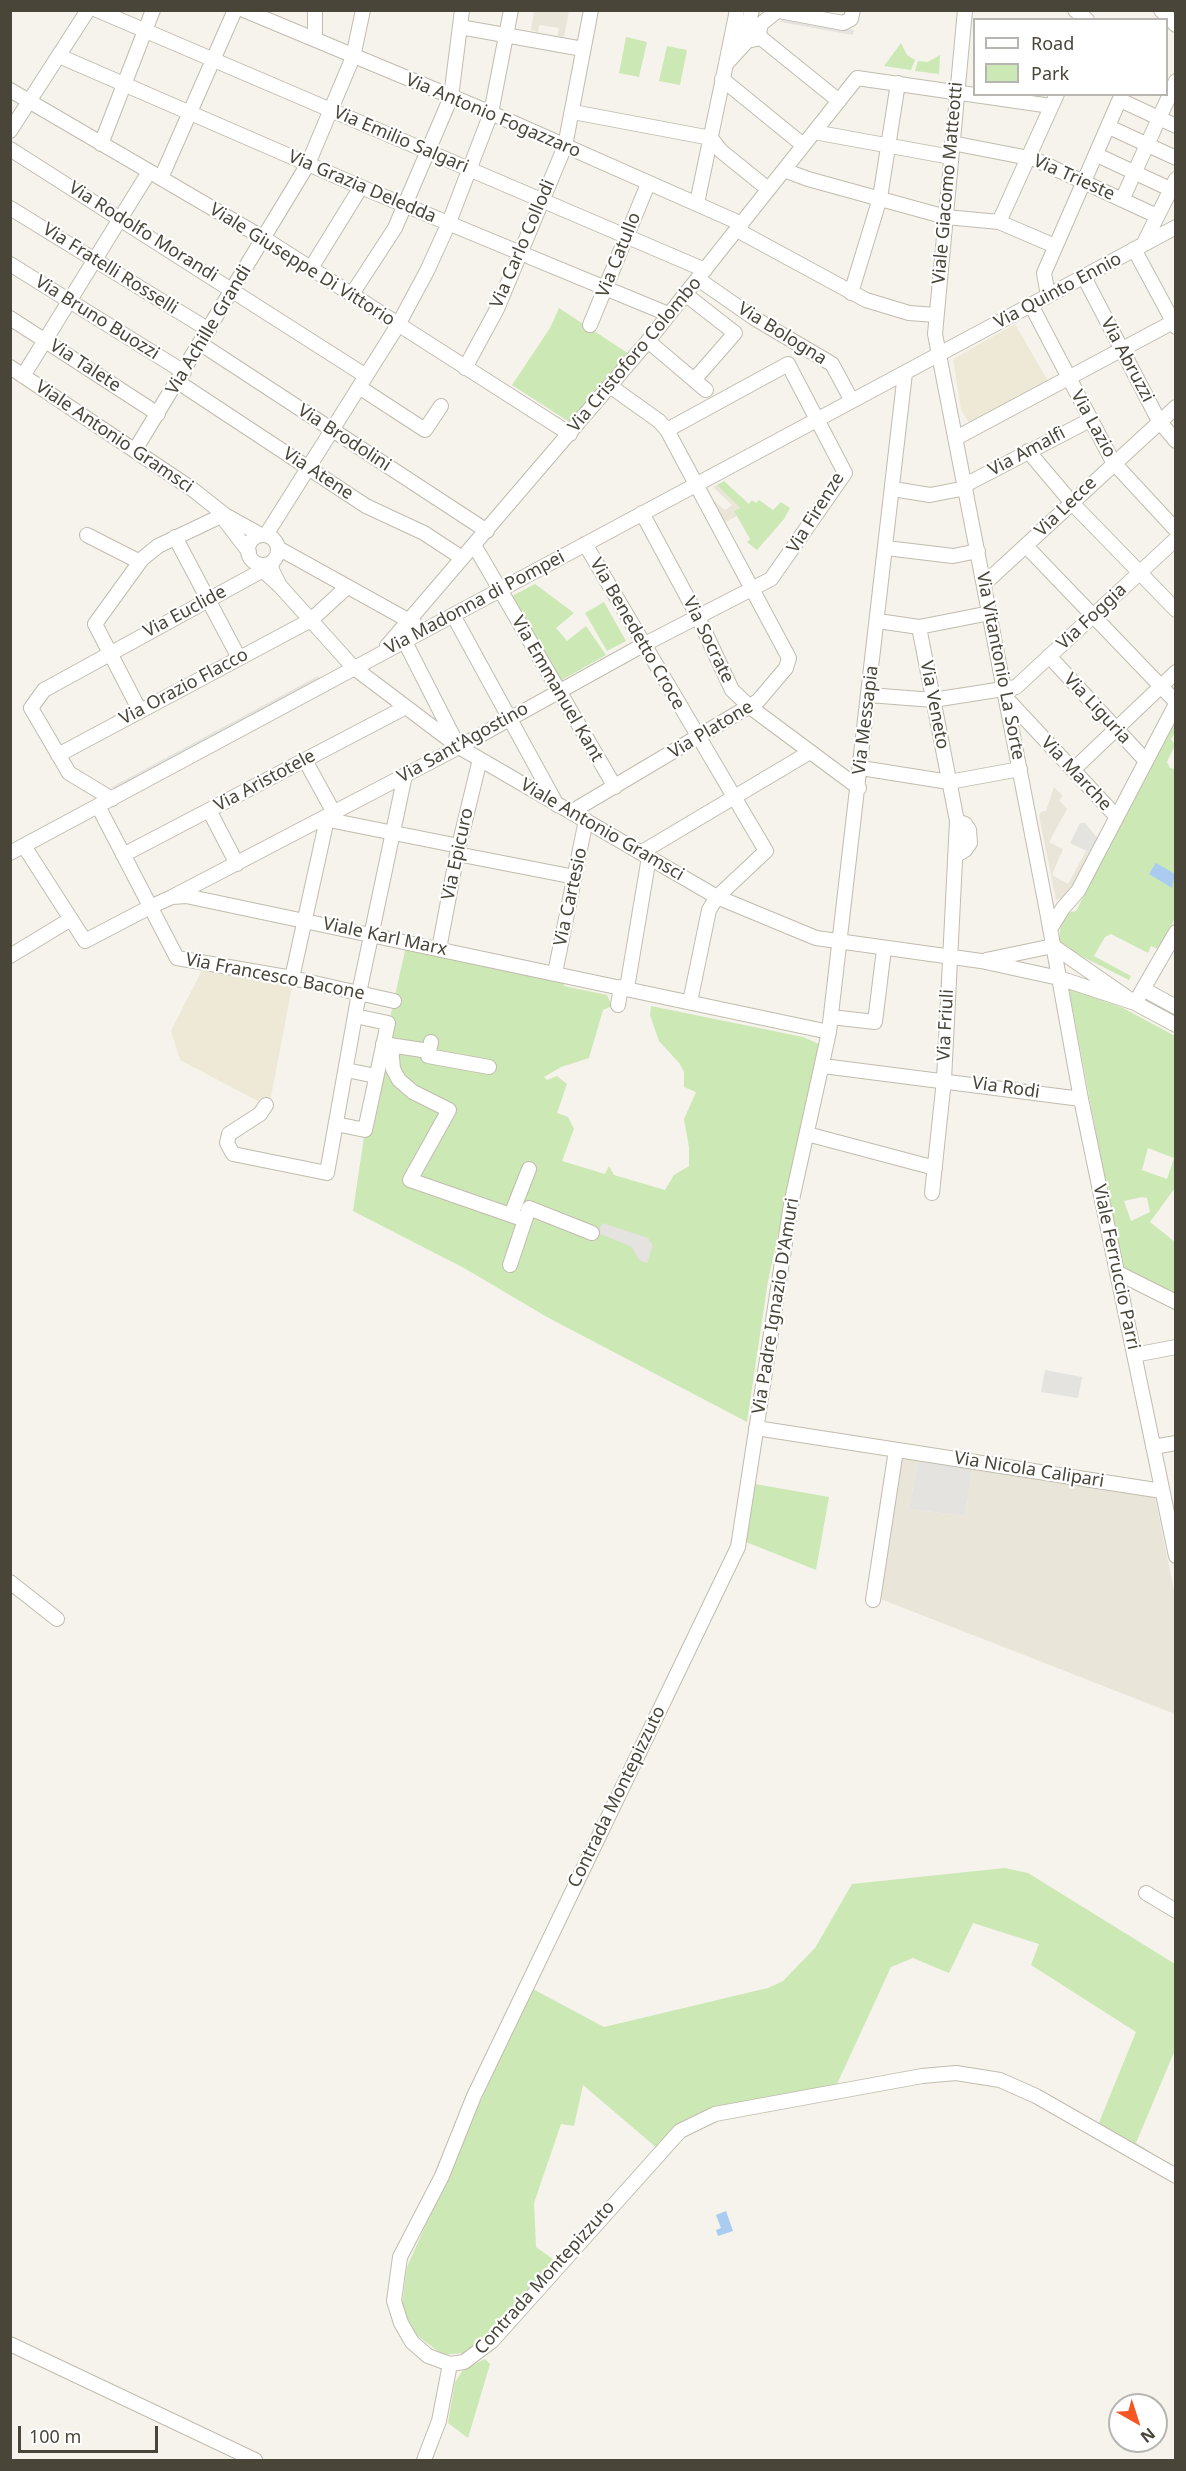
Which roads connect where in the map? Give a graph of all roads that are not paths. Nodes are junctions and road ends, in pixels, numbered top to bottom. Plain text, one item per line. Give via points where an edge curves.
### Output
1 (88, 10) edge
2 (97, 10) edge
3 (153, 10) edge
4 (235, 10) edge
5 (244, 10) edge
6 (315, 10) edge
7 (363, 10) edge
8 (462, 10) edge
9 (511, 10) edge
10 (591, 10) edge
11 (737, 10) edge
12 (752, 10) edge
13 (853, 10) edge
14 (965, 10) edge
15 (1161, 10) edge
16 (776, 11) edge
17 (1176, 25) edge
18 (460, 27) junction
19 (144, 31) junction
20 (969, 31) edge
21 (507, 35) junction
22 (761, 38) junction
23 (315, 39) junction
24 (742, 46) junction
25 (584, 49) junction
26 (58, 56) junction
27 (354, 57) junction
28 (214, 61) junction
29 (726, 64) junction
30 (722, 79) junction
31 (898, 83) junction
32 (124, 85) junction
33 (1172, 89) edge
34 (10, 90) edge
35 (957, 92) junction
36 (973, 93) edge
37 (1006, 96) edge
38 (451, 97) junction
39 (1121, 97) edge
40 (1054, 100) edge
41 (839, 101) junction
42 (29, 102) junction
43 (331, 110) junction
44 (192, 112) junction
45 (573, 112) junction
46 (491, 113) junction
47 (1158, 119) junction
48 (1176, 126) edge
49 (1109, 127) junction
50 (10, 131) edge
51 (814, 132) junction
52 (711, 138) junction
53 (101, 144) junction
54 (888, 144) junction
55 (803, 145) junction
56 (565, 146) junction
57 (1146, 146) junction
58 (10, 149) edge
59 (951, 150) junction
60 (427, 152) junction
61 (1097, 155) junction
62 (1028, 158) junction
63 (1176, 158) edge
64 (308, 164) junction
65 (470, 170) junction
66 (784, 170) junction
67 (1134, 172) junction
68 (155, 175) junction
69 (1086, 182) junction
70 (648, 184) junction
71 (1173, 184) edge
72 (361, 188) junction
73 (768, 189) junction
74 (880, 198) junction
75 (1122, 200) junction
76 (542, 201) junction
77 (697, 203) junction
78 (406, 206) junction
79 (10, 208) edge
80 (1157, 216) junction
81 (946, 217) junction
82 (120, 218) junction
83 (999, 222) junction
84 (448, 225) junction
85 (739, 227) junction
86 (1176, 227) edge
87 (627, 236) junction
88 (265, 239) junction
89 (1055, 246) junction
90 (1138, 247) junction
91 (520, 254) junction
92 (94, 261) junction
93 (10, 264) edge
94 (311, 268) junction
95 (702, 274) junction
96 (1084, 277) junction
97 (234, 289) junction
98 (605, 290) junction
99 (851, 293) junction
100 (352, 294) junction
101 (685, 294) junction
102 (1048, 296) junction
103 (70, 301) junction
104 (1031, 305) junction
105 (668, 314) junction
106 (936, 315) junction
107 (10, 318) edge
108 (1174, 324) edge
109 (398, 325) junction
110 (590, 325) dead end
111 (209, 330) junction
112 (45, 340) junction
113 (648, 341) junction
114 (201, 344) junction
115 (801, 345) junction
116 (1121, 350) junction
117 (940, 355) junction
118 (788, 364) junction
119 (10, 367) edge
120 (465, 368) junction
121 (906, 374) junction
122 (23, 376) junction
123 (181, 377) junction
124 (1068, 378) junction
125 (694, 380) junction
126 (362, 381) junction
127 (610, 386) junction
128 (706, 390) dead end
129 (852, 401) junction
130 (441, 406) dead end
131 (1176, 407) edge
132 (158, 414) junction
133 (818, 419) junction
134 (1090, 420) junction
135 (1159, 421) junction
136 (331, 429) junction
137 (667, 430) junction
138 (570, 434) junction
139 (956, 438) junction
140 (1176, 441) edge
141 (135, 450) junction
142 (1028, 451) junction
143 (1113, 462) junction
144 (307, 468) junction
145 (696, 484) junction
146 (965, 487) junction
147 (893, 489) junction
148 (1072, 503) junction
149 (218, 512) junction
150 (642, 513) junction
151 (1176, 530) edge
152 (487, 531) junction
153 (87, 535) dead end
154 (263, 535) junction
155 (175, 537) junction
156 (1176, 539) edge
157 (585, 544) junction
158 (474, 545) junction
159 (1026, 546) junction
160 (278, 548) junction
161 (886, 548) junction
162 (978, 550) junction
163 (250, 556) junction
164 (462, 558) junction
165 (140, 562) junction
166 (268, 566) junction
167 (1139, 572) junction
168 (984, 585) junction
169 (347, 587) junction
170 (753, 588) junction
171 (500, 590) junction
172 (208, 600) junction
173 (1176, 610) edge
174 (990, 613) junction
175 (453, 615) junction
176 (1092, 616) junction
177 (698, 617) junction
178 (310, 620) junction
179 (878, 621) junction
180 (919, 627) junction
181 (406, 631) junction
182 (643, 645) junction
183 (108, 653) junction
184 (1049, 656) junction
185 (239, 658) junction
186 (353, 667) junction
187 (1176, 672) edge
188 (1159, 688) junction
189 (557, 691) junction
190 (1006, 694) junction
191 (869, 695) junction
192 (933, 700) junction
193 (1176, 703) edge
194 (406, 707) junction
195 (750, 707) junction
196 (140, 711) junction
197 (509, 718) junction
198 (1116, 729) junction
199 (1036, 731) junction
200 (1013, 735) junction
201 (698, 738) junction
202 (459, 747) junction
203 (810, 752) junction
204 (58, 755) junction
205 (480, 759) junction
206 (305, 760) junction
207 (1146, 760) junction
208 (861, 768) junction
209 (1020, 769) junction
210 (1073, 770) junction
211 (405, 775) junction
212 (949, 782) junction
213 (615, 787) junction
214 (859, 788) junction
215 (733, 796) junction
216 (112, 799) junction
217 (98, 806) junction
218 (558, 806) junction
219 (209, 810) junction
220 (571, 812) junction
221 (1116, 816) junction
222 (328, 817) junction
223 (586, 820) junction
224 (393, 833) junction
225 (24, 846) junction
226 (458, 850) junction
227 (10, 853) edge
228 (123, 855) junction
229 (646, 855) junction
230 (237, 864) junction
231 (575, 877) junction
232 (172, 897) junction
233 (717, 897) junction
234 (1070, 902) junction
235 (1046, 906) junction
236 (150, 907) junction
237 (71, 919) junction
238 (305, 921) junction
239 (1050, 929) junction
240 (1176, 932) edge
241 (372, 934) junction
242 (841, 943) junction
243 (1053, 946) junction
244 (439, 949) junction
245 (884, 949) junction
246 (10, 956) edge
247 (950, 958) junction
248 (981, 962) junction
249 (555, 973) junction
250 (292, 978) junction
251 (1059, 978) junction
252 (624, 988) junction
253 (1143, 989) junction
254 (359, 993) junction
255 (394, 1001) dead end
256 (690, 1002) junction
257 (1135, 1003) junction
258 (618, 1005) dead end
259 (1176, 1007) edge
260 (355, 1016) junction
261 (831, 1017) junction
262 (1176, 1025) edge
263 (829, 1032) junction
264 (387, 1045) junction
265 (489, 1066) dead end
266 (823, 1066) junction
267 (346, 1070) junction
268 (376, 1076) junction
269 (944, 1080) junction
270 (1081, 1099) junction
271 (266, 1105) dead end
272 (336, 1124) junction
273 (807, 1134) junction
274 (935, 1168) junction
275 (529, 1169) dead end
276 (932, 1193) dead end
277 (511, 1215) junction
278 (525, 1220) junction
279 (592, 1233) dead end
280 (510, 1265) dead end
281 (1118, 1273) junction
282 (1176, 1302) edge
283 (1176, 1347) edge
284 (1134, 1355) junction
285 (756, 1428) junction
286 (1176, 1443) edge
287 (1153, 1447) junction
288 (896, 1450) junction
289 (1162, 1491) junction
290 (1173, 1528) edge
291 (738, 1547) joint
292 (1176, 1556) edge
293 (10, 1582) edge
294 (873, 1600) dead end
295 (57, 1619) dead end
296 (1146, 1893) dead end
297 (1176, 1911) edge
298 (1176, 2176) edge
299 (10, 2344) edge
300 (450, 2364) junction
301 (255, 2460) edge
302 (424, 2460) edge

1 - 26 street
2 - 19 street, Via Emilio Salgari
3 - 19 street
4 - 28 street
5 - 23 street, Via Antonio Fogazzaro
6 - 23 street
7 - 27 street, Via Achille Grandi
8 - 18 street
9 - 21 street
10 - 25 street, Via Carlo Collodi
11 - 29 street
12 - 24 street
13 - 16 street via 851,20 843,23
14 - 20 street, Viale Giacomo Matteotti
15 - 17 street
16 - 22 street via 761,24
18 - 21 street
18 - 38 street
19 - 28 street, Via Emilio Salgari
19 - 32 street
20 - 35 street, Viale Giacomo Matteotti
21 - 25 street
21 - 46 street
22 - 24 street via 753,38
22 - 41 street
23 - 27 street, Via Antonio Fogazzaro
24 - 29 street
25 - 45 street, Via Carlo Collodi
26 - 32 street, Via Grazia Deledda
26 - 42 street
27 - 38 street, Via Antonio Fogazzaro
27 - 43 street, Via Achille Grandi
28 - 43 street, Via Emilio Salgari
28 - 44 street
29 - 30 street
30 - 52 street
30 - 55 street
31 - 35 street
31 - 41 street, Via Cristoforo Colombo via 858,78
31 - 54 street
32 - 44 street, Via Grazia Deledda
32 - 53 street
33 - 47 street
34 - 42 street, Viale Giuseppe Di Vittorio
35 - 36 street
35 - 59 street, Viale Giacomo Matteotti
37 - 40 street
38 - 46 street, Via Antonio Fogazzaro
38 - 60 street
39 - 47 street
39 - 49 street
40 - 62 street
41 - 51 street, Via Cristoforo Colombo
42 - 50 street
42 - 53 street, Viale Giuseppe Di Vittorio
43 - 60 street, Via Emilio Salgari
43 - 64 street, Via Achille Grandi
44 - 64 street, Via Grazia Deledda
44 - 68 street
45 - 52 street
45 - 56 street, Via Carlo Collodi
46 - 56 street, Via Antonio Fogazzaro
46 - 65 street
47 - 48 street
47 - 57 street
49 - 57 street
49 - 61 street
51 - 54 street, Via Trieste
51 - 55 street, Via Cristoforo Colombo
52 - 73 street via 721,151
52 - 77 street
53 - 68 street, Viale Giuseppe Di Vittorio
54 - 59 street, Via Trieste
54 - 74 street
55 - 66 street, Via Cristoforo Colombo
56 - 70 street, Via Antonio Fogazzaro
56 - 76 street, Via Carlo Collodi
57 - 63 street
57 - 67 street
58 - 82 street, Via Rodolfo Morandi
59 - 62 street, Via Trieste
59 - 81 street, Viale Giacomo Matteotti
60 - 65 street, Via Emilio Salgari
60 - 78 street
61 - 67 street
61 - 69 street
62 - 69 street, Via Trieste
62 - 83 street
64 - 72 street, Via Grazia Deledda
64 - 88 street, Via Achille Grandi
65 - 76 street, Via Emilio Salgari
65 - 84 street
66 - 73 street, Via Cristoforo Colombo
66 - 74 street
67 - 71 street
67 - 75 street
68 - 82 street
68 - 88 street, Viale Giuseppe Di Vittorio
69 - 75 street, Via Trieste
69 - 89 street
70 - 77 street, Via Antonio Fogazzaro
70 - 87 street, Via Catullo
71 - 80 street
72 - 78 street, Via Grazia Deledda
72 - 94 street
73 - 85 street, Via Cristoforo Colombo
74 - 81 street
74 - 99 street
75 - 80 street, Via Trieste
76 - 87 street, Via Emilio Salgari
76 - 91 street, Via Carlo Collodi
77 - 85 street, Via Antonio Fogazzaro
78 - 84 street, Via Grazia Deledda
78 - 100 street
79 - 92 street, Via Fratelli Rosselli
80 - 90 street
81 - 83 street
81 - 106 street, Viale Giacomo Matteotti
82 - 92 street
82 - 97 street, Via Rodolfo Morandi
83 - 89 street
84 - 91 street, Via Grazia Deledda
84 - 109 street
85 - 95 street, Via Cristoforo Colombo
85 - 99 street, Via Antonio Fogazzaro
86 - 90 street, Via Quinto Ennio
87 - 95 street, Via Emilio Salgari
87 - 98 street, Via Catullo
88 - 94 street, Viale Giuseppe Di Vittorio
88 - 97 street, Via Achille Grandi
89 - 102 street via 1044,273
90 - 96 street, Via Quinto Ennio
90 - 108 street
91 - 98 street, Via Grazia Deledda
91 - 120 street, Via Carlo Collodi via 497,309
92 - 103 street
92 - 111 street, Via Fratelli Rosselli
93 - 103 street, Via Bruno Buozzi
94 - 100 street, Viale Giuseppe Di Vittorio
95 - 101 street, Via Cristoforo Colombo
95 - 115 street, Via Bologna via 754,318
96 - 102 street, Via Quinto Ennio
96 - 116 street, Via Abruzzi
97 - 111 street, Via Achille Grandi
97 - 126 street, Via Rodolfo Morandi
98 - 105 street, Via Grazia Deledda
98 - 110 street, Via Catullo
99 - 106 street, Via Antonio Fogazzaro via 909,312
100 - 109 street, Viale Giuseppe Di Vittorio
101 - 105 street, Via Cristoforo Colombo
101 - 125 street via 735,333
102 - 104 street, Via Quinto Ennio
103 - 112 street
103 - 123 street, Via Bruno Buozzi
104 - 117 street, Via Quinto Ennio
104 - 124 street, Via Lazio
105 - 113 street, Via Cristoforo Colombo
106 - 117 street, Viale Giacomo Matteotti
107 - 112 street, Via Talete
108 - 116 street
109 - 120 street, Viale Giuseppe Di Vittorio
109 - 126 street
111 - 114 street, Via Achille Grandi
112 - 122 street
112 - 132 street, Via Talete
113 - 125 street
113 - 127 street, Via Cristoforo Colombo
114 - 123 street, Via Achille Grandi
114 - 136 street, Via Brodolini
115 - 118 street
115 - 129 street, Via Bologna via 832,364
116 - 124 street
116 - 135 street, Via Abruzzi
117 - 121 street, Via Madonna di Pompei
117 - 139 street, Via Vitantonio La Sorte
118 - 133 street, Via Firenze
118 - 137 street
119 - 122 street, Viale Antonio Gramsci
120 - 138 street, Viale Giuseppe Di Vittorio
121 - 129 street, Via Madonna di Pompei
121 - 147 street, Via Messapia
122 - 141 street, Viale Antonio Gramsci
123 - 132 street, Via Achille Grandi
123 - 144 street, Via Atene
124 - 134 street, Via Lazio
124 - 139 street
125 - 128 street
126 - 130 street, Via Rodolfo Morandi via 425,430
126 - 136 street
127 - 137 street
127 - 138 street, Via Cristoforo Colombo
129 - 133 street, Via Madonna di Pompei
131 - 135 street, Via Lecce
132 - 141 street, Via Achille Grandi
133 - 145 street, Via Madonna di Pompei
133 - 170 street, Via Firenze via 845,472 784,563 771,579
134 - 142 street, Via Amalfi
134 - 143 street, Via Lazio
135 - 140 street, Via Abruzzi
135 - 143 street, Via Lecce
136 - 144 street
136 - 152 street, Via Brodolini
137 - 145 street, Via Platone
138 - 152 street, Via Cristoforo Colombo
139 - 146 street, Via Vitantonio La Sorte
141 - 149 street, Viale Antonio Gramsci
142 - 146 street, Via Amalfi
142 - 148 street
143 - 148 street, Via Lecce
143 - 151 street, Via Lazio
144 - 154 street
144 - 164 street, Via Atene via 366,506 424,533
145 - 150 street, Via Madonna di Pompei
145 - 170 street, Via Platone
146 - 147 street, Via Amalfi via 930,495
146 - 162 street, Via Vitantonio La Sorte
147 - 161 street, Via Messapia
148 - 159 street, Via Lecce
148 - 167 street
149 - 154 street, Viale Antonio Gramsci
149 - 155 street
149 - 163 street, Viale Antonio Gramsci
150 - 157 street, Via Madonna di Pompei
150 - 177 street, Via Socrate
152 - 158 street, Via Cristoforo Colombo
153 - 165 street
154 - 160 street via 274,540
154 - 163 street via 253,540
155 - 165 street
155 - 172 street
156 - 167 street, Via Foggia
157 - 171 street, Via Madonna di Pompei
157 - 182 street, Via Benedetto Croce
158 - 164 street, Via Cristoforo Colombo
158 - 171 street, Via Emmanuel Kant
159 - 168 street, Via Lecce
159 - 176 street
160 - 166 street
160 - 169 street
161 - 162 street via 953,556
161 - 179 street, Via Messapia
162 - 168 street, Via Vitantonio La Sorte
163 - 166 street
164 - 181 street, Via Cristoforo Colombo
165 - 183 street via 95,624
166 - 172 street, Via Euclide
166 - 178 street, Viale Antonio Gramsci
167 - 173 street
167 - 176 street, Via Foggia
168 - 174 street, Via Vitantonio La Sorte
169 - 178 street, Via Orazio Flacco
169 - 181 street
170 - 177 street, Via Sant'Agostino
170 - 195 street, Via Platone via 789,658 771,688
171 - 175 street, Via Madonna di Pompei
171 - 189 street, Via Emmanuel Kant
172 - 183 street, Via Euclide
172 - 185 street
174 - 180 street
174 - 190 street, Via Vitantonio La Sorte
175 - 181 street, Via Madonna di Pompei via 423,631
175 - 197 street
176 - 184 street, Via Foggia
176 - 188 street
177 - 182 street, Via Sant'Agostino
177 - 195 street, Via Socrate via 732,690
178 - 185 street, Via Orazio Flacco
178 - 186 street, Viale Antonio Gramsci
179 - 180 street
179 - 191 street, Via Messapia
180 - 192 street, Via Veneto
181 - 186 street, Via Madonna di Pompei via 382,652
181 - 202 street
182 - 189 street, Via Sant'Agostino
182 - 201 street, Via Benedetto Croce
183 - 196 street
183 - 204 street, Via Euclide via 44,690 31,708
184 - 190 street, Via Foggia
184 - 198 street, Via Liguria
185 - 196 street, Via Orazio Flacco
186 - 194 street, Viale Antonio Gramsci
186 - 216 street, Via Madonna di Pompei
187 - 188 street
188 - 193 street
188 - 198 street
189 - 197 street, Via Sant'Agostino
189 - 213 street, Via Emmanuel Kant
190 - 192 street
190 - 199 street, Via Marche
190 - 200 street, Via Vitantonio La Sorte
191 - 192 street
191 - 208 street, Via Messapia
192 - 212 street, Via Veneto
193 - 207 street
194 - 202 street, Viale Antonio Gramsci
194 - 206 street, Via Aristotele
195 - 201 street, Via Platone
195 - 203 street, Via Socrate
196 - 204 street, Via Orazio Flacco
197 - 202 street, Via Sant'Agostino
197 - 218 street
198 - 207 street, Via Liguria
198 - 210 street
199 - 200 street, Via Marche
199 - 210 street, Via Marche
200 - 209 street, Via Vitantonio La Sorte
201 - 213 street, Via Platone
201 - 215 street, Via Benedetto Croce
202 - 205 street, Viale Antonio Gramsci
202 - 211 street, Via Sant'Agostino
203 - 214 street, Via Socrate
203 - 215 street
204 - 216 street via 69,773
205 - 218 street, Viale Antonio Gramsci
205 - 226 street, Via Epicuro
206 - 219 street, Via Aristotele
206 - 222 street
207 - 221 street
208 - 212 street
208 - 214 street, Via Messapia
209 - 212 street
209 - 235 street, Via Vitantonio La Sorte
210 - 221 street, Via Marche
211 - 222 street, Via Sant'Agostino
211 - 224 street
212 - 247 street, Via Friuli via 957,821
213 - 220 street, Via Platone
214 - 242 street, Via Messapia
215 - 229 street
215 - 233 street, Via Benedetto Croce via 766,851
216 - 217 street, Via Madonna di Pompei
217 - 225 street, Via Madonna di Pompei
217 - 228 street
218 - 220 street, Viale Antonio Gramsci
219 - 228 street, Via Aristotele
219 - 230 street
220 - 223 street, Viale Antonio Gramsci
221 - 234 street
222 - 224 street
222 - 230 street, Via Sant'Agostino
222 - 238 street
223 - 229 street, Viale Antonio Gramsci
223 - 231 street, Via Cartesio
224 - 226 street
224 - 241 street
225 - 227 street, Via Madonna di Pompei
225 - 237 street
226 - 231 street
226 - 244 street, Via Epicuro
228 - 236 street
229 - 233 street, Viale Antonio Gramsci
229 - 252 street
230 - 232 street, Via Sant'Agostino
231 - 249 street, Via Cartesio
232 - 236 street, Viale Karl Marx
232 - 238 street, Viale Karl Marx via 186,896
233 - 242 street, Viale Antonio Gramsci via 816,938
233 - 256 street via 709,910
234 - 235 street
234 - 239 street
235 - 239 street, Via Vitantonio La Sorte
236 - 237 street, Viale Karl Marx via 86,941
236 - 250 street, Via Francesco Bacone via 177,958
237 - 246 street
238 - 241 street, Viale Karl Marx
238 - 250 street
239 - 243 street, Via Vitantonio La Sorte
240 - 253 street
241 - 244 street, Viale Karl Marx
241 - 254 street
242 - 245 street, Viale Antonio Gramsci
242 - 261 street, Via Messapia
243 - 248 street, Viale Antonio Gramsci
243 - 251 street, Via Vitantonio La Sorte
243 - 257 street, Viale Antonio Gramsci
244 - 249 street, Viale Karl Marx
245 - 247 street, Viale Antonio Gramsci
245 - 261 street via 875,1022
247 - 248 street, Viale Antonio Gramsci
247 - 269 street, Via Friuli
248 - 251 street, Viale Antonio Gramsci
249 - 252 street, Viale Karl Marx
250 - 254 street, Via Francesco Bacone
251 - 257 street, Viale Antonio Gramsci
251 - 270 street, Viale Ferruccio Parri
252 - 256 street, Viale Karl Marx
252 - 258 street
253 - 257 street
253 - 259 street
254 - 255 street, Via Francesco Bacone
254 - 260 street
256 - 263 street, Viale Karl Marx
257 - 262 street, Viale Antonio Gramsci
260 - 264 street via 388,1023
260 - 267 street
261 - 263 street, Via Messapia
263 - 266 street, Via Messapia
264 - 265 street via 430,1046 428,1056
264 - 268 street
264 - 277 street via 399,1080 413,1092 449,1110 410,1180
266 - 269 street, Via Rodi
266 - 273 street, Via Padre Ignazio D'Amuri
267 - 268 street
267 - 272 street
268 - 272 street via 365,1130
269 - 270 street, Via Rodi
269 - 274 street, Via Friuli
270 - 281 street, Viale Ferruccio Parri
271 - 272 street via 260,1114 229,1134 226,1143 233,1154 327,1173
273 - 274 street
273 - 285 street, Via Padre Ignazio D'Amuri via 789,1215
274 - 276 street, Via Friuli
275 - 277 street
277 - 278 street
278 - 279 street via 529,1208
278 - 280 street
281 - 282 street
281 - 284 street, Viale Ferruccio Parri
283 - 284 street
284 - 287 street, Viale Ferruccio Parri
285 - 288 street, Via Nicola Calipari
285 - 291 street, Via Padre Ignazio D'Amuri
286 - 287 street
287 - 289 street, Viale Ferruccio Parri
288 - 289 street, Via Nicola Calipari
288 - 294 street
289 - 290 street, Viale Ferruccio Parri
290 - 292 street, Viale Ferruccio Parri
291 - 300 street, Contrada Montepizzuto via 474,2096 442,2176 400,2257 394,2301 400,2323 412,2342 428,2356
293 - 295 street
296 - 297 street
298 - 300 street, Contrada Montepizzuto via 1036,2096 1000,2080 956,2073 715,2114 680,2131 492,2342 475,2356
299 - 301 street
300 - 302 street via 441,2411

